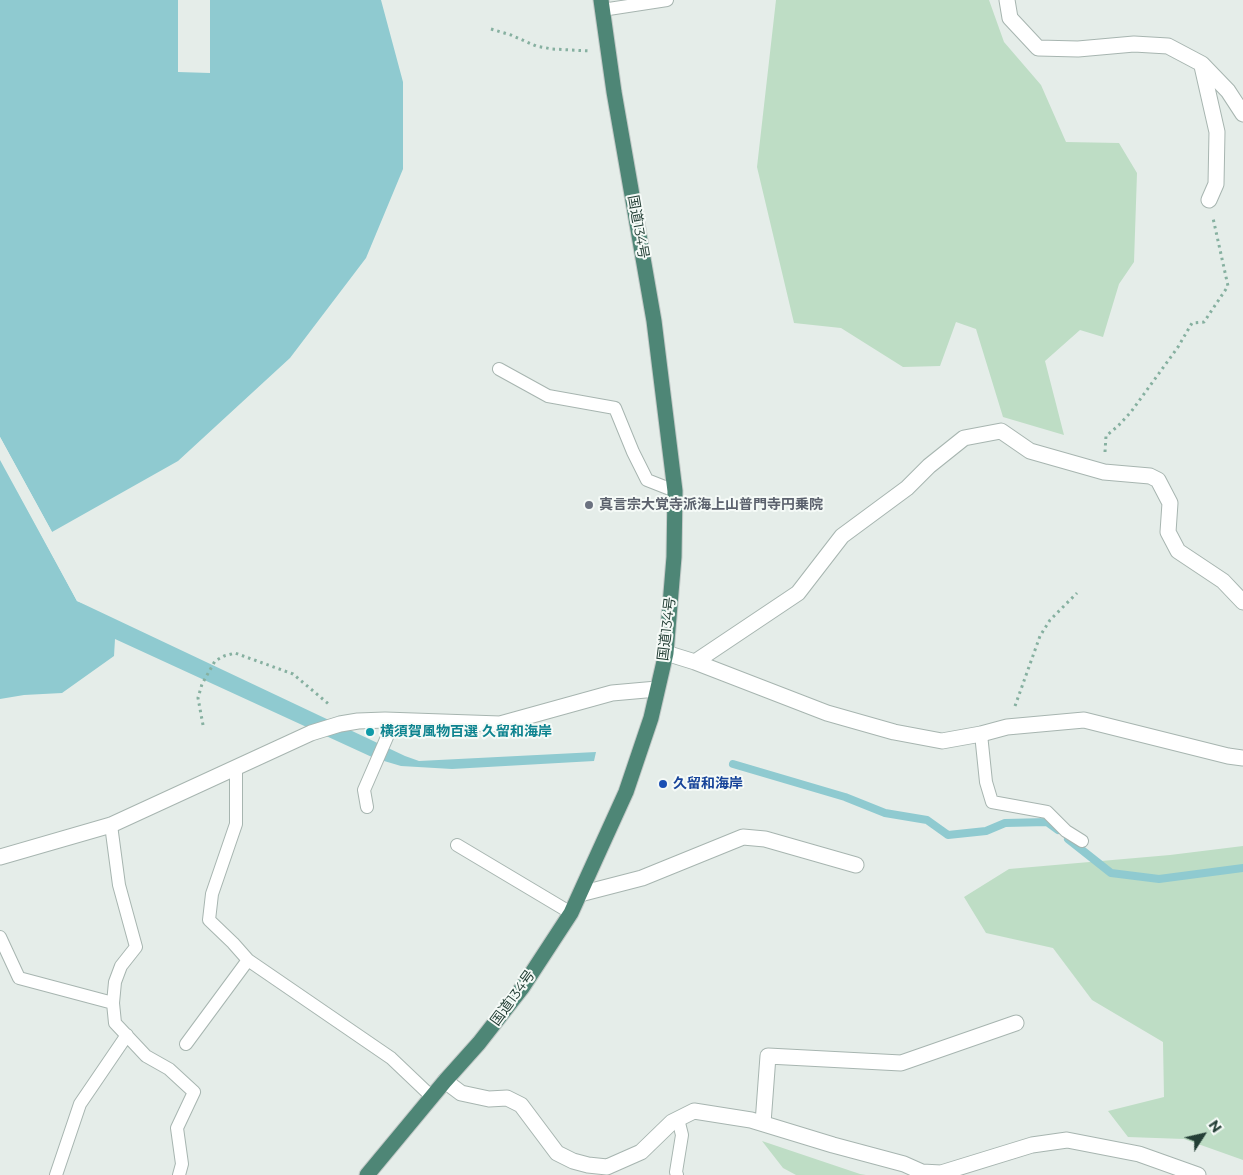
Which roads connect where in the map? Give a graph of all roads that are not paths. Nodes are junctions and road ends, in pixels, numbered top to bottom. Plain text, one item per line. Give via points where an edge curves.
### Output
1 (667, 0) edge
2 (1007, 0) edge
3 (602, 5) edge
4 (1202, 64) junction
5 (1243, 114) edge
6 (1209, 200) road end
7 (499, 369) dead end
8 (674, 491) junction
9 (1243, 602) edge
10 (666, 653) junction
11 (695, 662) junction
12 (657, 689) junction
13 (394, 721) junction
14 (981, 734) junction
15 (1243, 758) edge
16 (236, 767) junction
17 (368, 807) dead end
18 (111, 826) junction
19 (1082, 841) dead end
20 (457, 845) dead end
21 (0, 857) edge
22 (856, 866) dead end
23 (580, 894) junction
24 (571, 913) junction
25 (0, 937) edge
26 (248, 960) junction
27 (113, 1003) junction
28 (1016, 1023) dead end
29 (127, 1035) junction
30 (186, 1044) dead end
31 (445, 1081) junction
32 (432, 1097) junction
33 (678, 1119) junction
34 (763, 1123) junction
35 (607, 1171) edge
36 (56, 1175) edge
37 (179, 1175) edge
38 (367, 1175) edge
39 (677, 1175) edge
40 (1198, 1175) edge

1 - 3 lane
2 - 4 street via 1010,18 1038,48 1078,49 1134,44 1168,46
3 - 8 highway, 国道134号 via 654,321
4 - 5 street via 1228,91
4 - 6 street via 1217,132 1216,184
7 - 8 lane via 548,396 615,408 647,480
8 - 10 highway, 国道134号 via 674,557
9 - 11 street via 1224,581 1178,551 1168,532 1170,502 1158,480 1150,476 1104,472 1030,451 1002,430 964,438 907,488 842,536 798,593
10 - 11 street
10 - 12 highway, 国道134号
11 - 14 street via 828,713 894,732 942,741
12 - 13 street via 612,693 500,724
12 - 23 highway, 国道134号 via 651,718 626,792
13 - 16 street via 347,723 311,733
13 - 17 lane via 364,790
14 - 15 street via 1007,727 1084,720
14 - 19 lane via 986,782 992,802 1047,812 1066,831
16 - 18 street
16 - 26 lane via 236,824 212,894 209,920
18 - 21 street
18 - 27 lane via 119,885 136,947 121,966
20 - 24 lane
22 - 23 street via 765,839 742,837 642,878
23 - 24 highway, 国道134号
24 - 31 highway, 国道134号 via 522,988
25 - 27 lane via 19,978
26 - 30 lane
26 - 32 lane via 391,1058
27 - 29 lane via 115,1022
28 - 34 street via 901,1063 768,1056
29 - 36 lane via 80,1104
29 - 37 lane via 146,1056 169,1069 194,1092 177,1128 182,1164
31 - 32 highway, 国道134号
31 - 35 street via 461,1093 507,1098 521,1105 556,1153
32 - 38 highway, 国道134号
33 - 34 street via 694,1111
33 - 35 street via 641,1152
33 - 39 lane via 682,1135
34 - 40 street via 922,1172 941,1173 1032,1145 1067,1140 1138,1154

